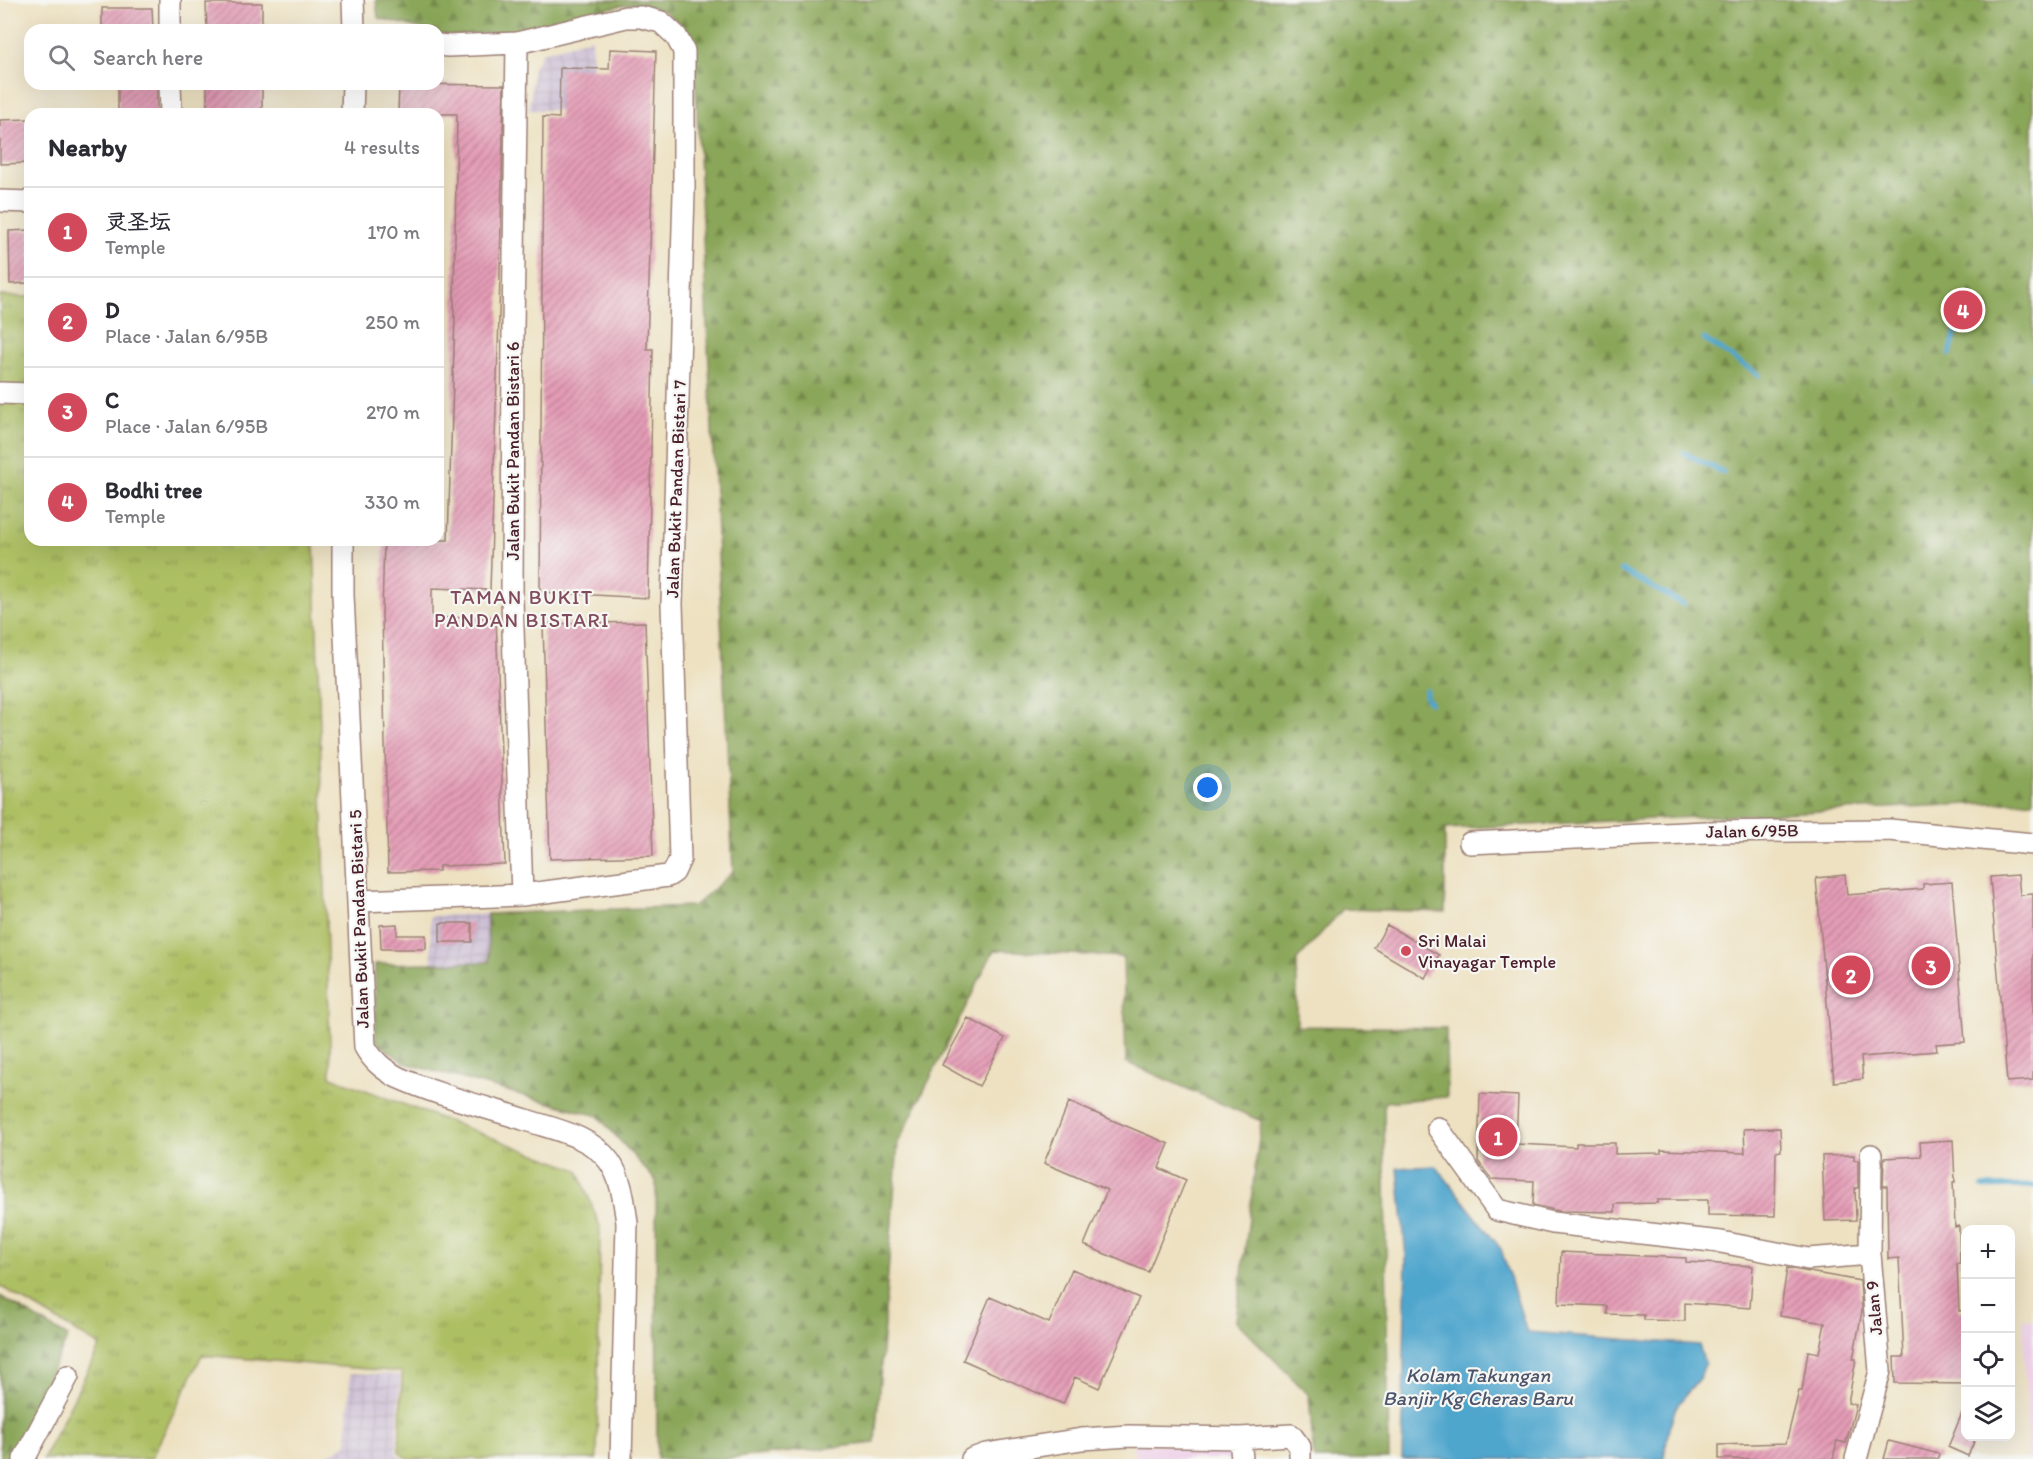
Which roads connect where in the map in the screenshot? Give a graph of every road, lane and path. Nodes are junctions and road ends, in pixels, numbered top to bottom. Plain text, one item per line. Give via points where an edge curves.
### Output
1 (170, 0) edge
2 (353, 0) edge
3 (170, 24) edge
4 (354, 24) edge
5 (517, 43) junction
6 (444, 46) edge
7 (170, 90) edge
8 (353, 90) edge
9 (171, 108) edge
10 (352, 108) edge
11 (0, 201) edge
12 (24, 202) edge
13 (0, 393) edge
14 (24, 394) edge
15 (343, 546) edge
16 (1470, 843) dead end
17 (2033, 844) edge
18 (522, 895) junction
19 (359, 901) junction
20 (1438, 1128) dead end
21 (1871, 1155) dead end
22 (1870, 1254) junction
23 (68, 1376) dead end
24 (1240, 1438) junction
25 (1046, 1452) edge
26 (24, 1459) edge
27 (621, 1459) edge
28 (972, 1459) edge
29 (1242, 1459) edge
30 (1300, 1459) edge
31 (1856, 1459) edge

1 - 3 street
2 - 4 street
5 - 6 street, Jalan Bukit Pandan Bistari 7
5 - 18 street, Jalan Bukit Pandan Bistari 6 via 512,599
5 - 18 street, Jalan Bukit Pandan Bistari 7 via 626,17 641,17 670,28 684,51 684,194 672,604 680,859 668,876
7 - 9 street
8 - 10 street
11 - 12 street
13 - 14 street
15 - 19 street, Jalan Bukit Pandan Bistari 5
16 - 17 street, Jalan 6/95B via 1706,832 1888,830
18 - 19 street, Jalan Bukit Pandan Bistari 7
19 - 27 street, Jalan Bukit Pandan Bistari 5 via 363,1036 370,1057 408,1082 582,1140 596,1148 616,1174 627,1222
20 - 22 street via 1497,1210 1553,1223 1721,1242 1808,1259
21 - 22 street, Jalan 9
22 - 31 street, Jalan 9 via 1880,1371
23 - 26 street
24 - 25 street via 1082,1439
24 - 29 street
24 - 30 street via 1291,1435 1300,1447
25 - 28 street via 986,1454

